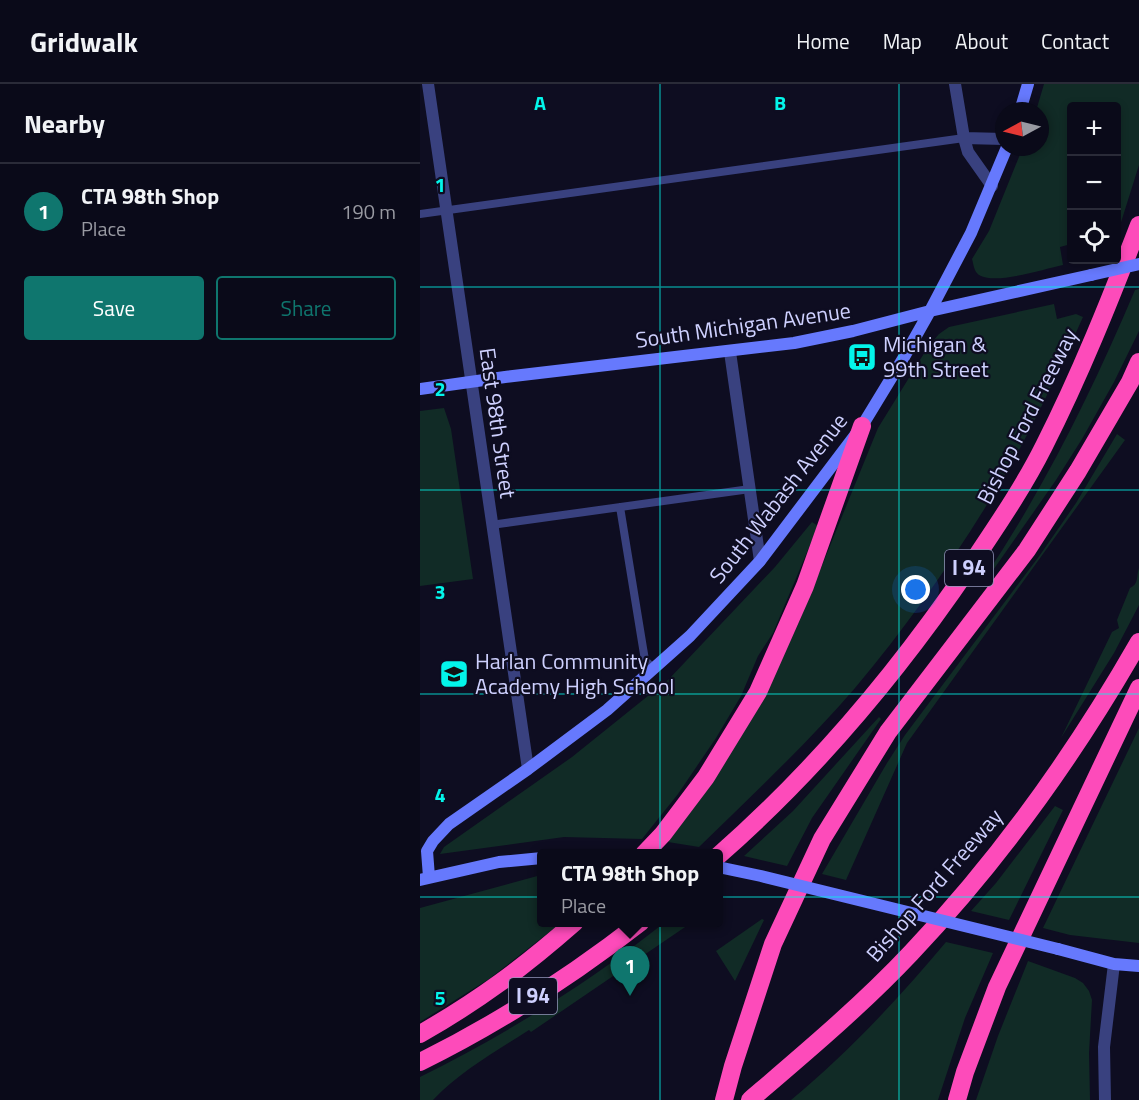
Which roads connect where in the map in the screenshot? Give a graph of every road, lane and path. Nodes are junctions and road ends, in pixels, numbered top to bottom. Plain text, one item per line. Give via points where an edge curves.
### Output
1 (428, 84) edge
2 (955, 84) edge
3 (1028, 84) edge
4 (1023, 102) edge
5 (964, 138) junction
6 (995, 139) edge
7 (1004, 156) edge
8 (992, 186) junction
9 (446, 210) junction
10 (420, 214) edge
11 (1139, 225) edge
12 (1139, 264) edge
13 (930, 311) junction
14 (730, 352) junction
15 (1139, 362) edge
16 (471, 381) junction
17 (420, 388) edge
18 (862, 426) junction
19 (750, 489) junction
20 (621, 507) junction
21 (491, 525) junction
22 (760, 561) junction
23 (1139, 642) edge
24 (654, 669) junction
25 (1139, 688) edge
26 (528, 769) junction
27 (649, 849) edge
28 (723, 851) edge
29 (537, 858) edge
30 (723, 868) edge
31 (424, 878) edge
32 (568, 927) edge
33 (635, 927) edge
34 (1114, 964) junction
35 (1139, 966) edge
36 (420, 1034) edge
37 (420, 1062) edge
38 (724, 1100) edge
39 (750, 1100) edge
40 (957, 1100) edge
41 (1105, 1100) edge

1 - 9 street, East 98th Street
2 - 5 street
3 - 4 street
5 - 6 street
5 - 8 street via 975,164
5 - 9 lane
7 - 8 street, South Wabash Avenue
8 - 13 street, South Wabash Avenue
9 - 10 lane
9 - 16 street, East 98th Street
11 - 28 highway, Bishop Ford Freeway / I 94 via 1096,336 1043,447 1000,521 935,618 864,707 798,782
12 - 13 street, South Michigan Avenue, bridge
13 - 14 street, South Michigan Avenue via 853,332
13 - 18 street, South Wabash Avenue
14 - 16 street, South Michigan Avenue
14 - 19 street
15 - 38 highway via 1078,471 1027,550 888,732 822,839 773,944
16 - 17 street, South Michigan Avenue
16 - 21 street, East 98th Street
18 - 22 street, South Wabash Avenue
18 - 27 highway via 805,586 758,692 706,777
19 - 20 lane
19 - 22 street
20 - 21 lane
20 - 24 lane via 645,660
21 - 26 street, East 98th Street
22 - 24 street, South Wabash Avenue
23 - 39 highway, Bishop Ford Freeway via 1062,767 998,855 911,954
24 - 26 street, South Wabash Avenue
25 - 40 highway via 997,987
26 - 31 street, South Wabash Avenue via 449,824 427,851
29 - 31 street
30 - 34 street, bridge
32 - 36 highway via 532,960 467,1007
33 - 37 highway, I 94 via 563,978 457,1044
34 - 35 street
34 - 41 street via 1104,1047

